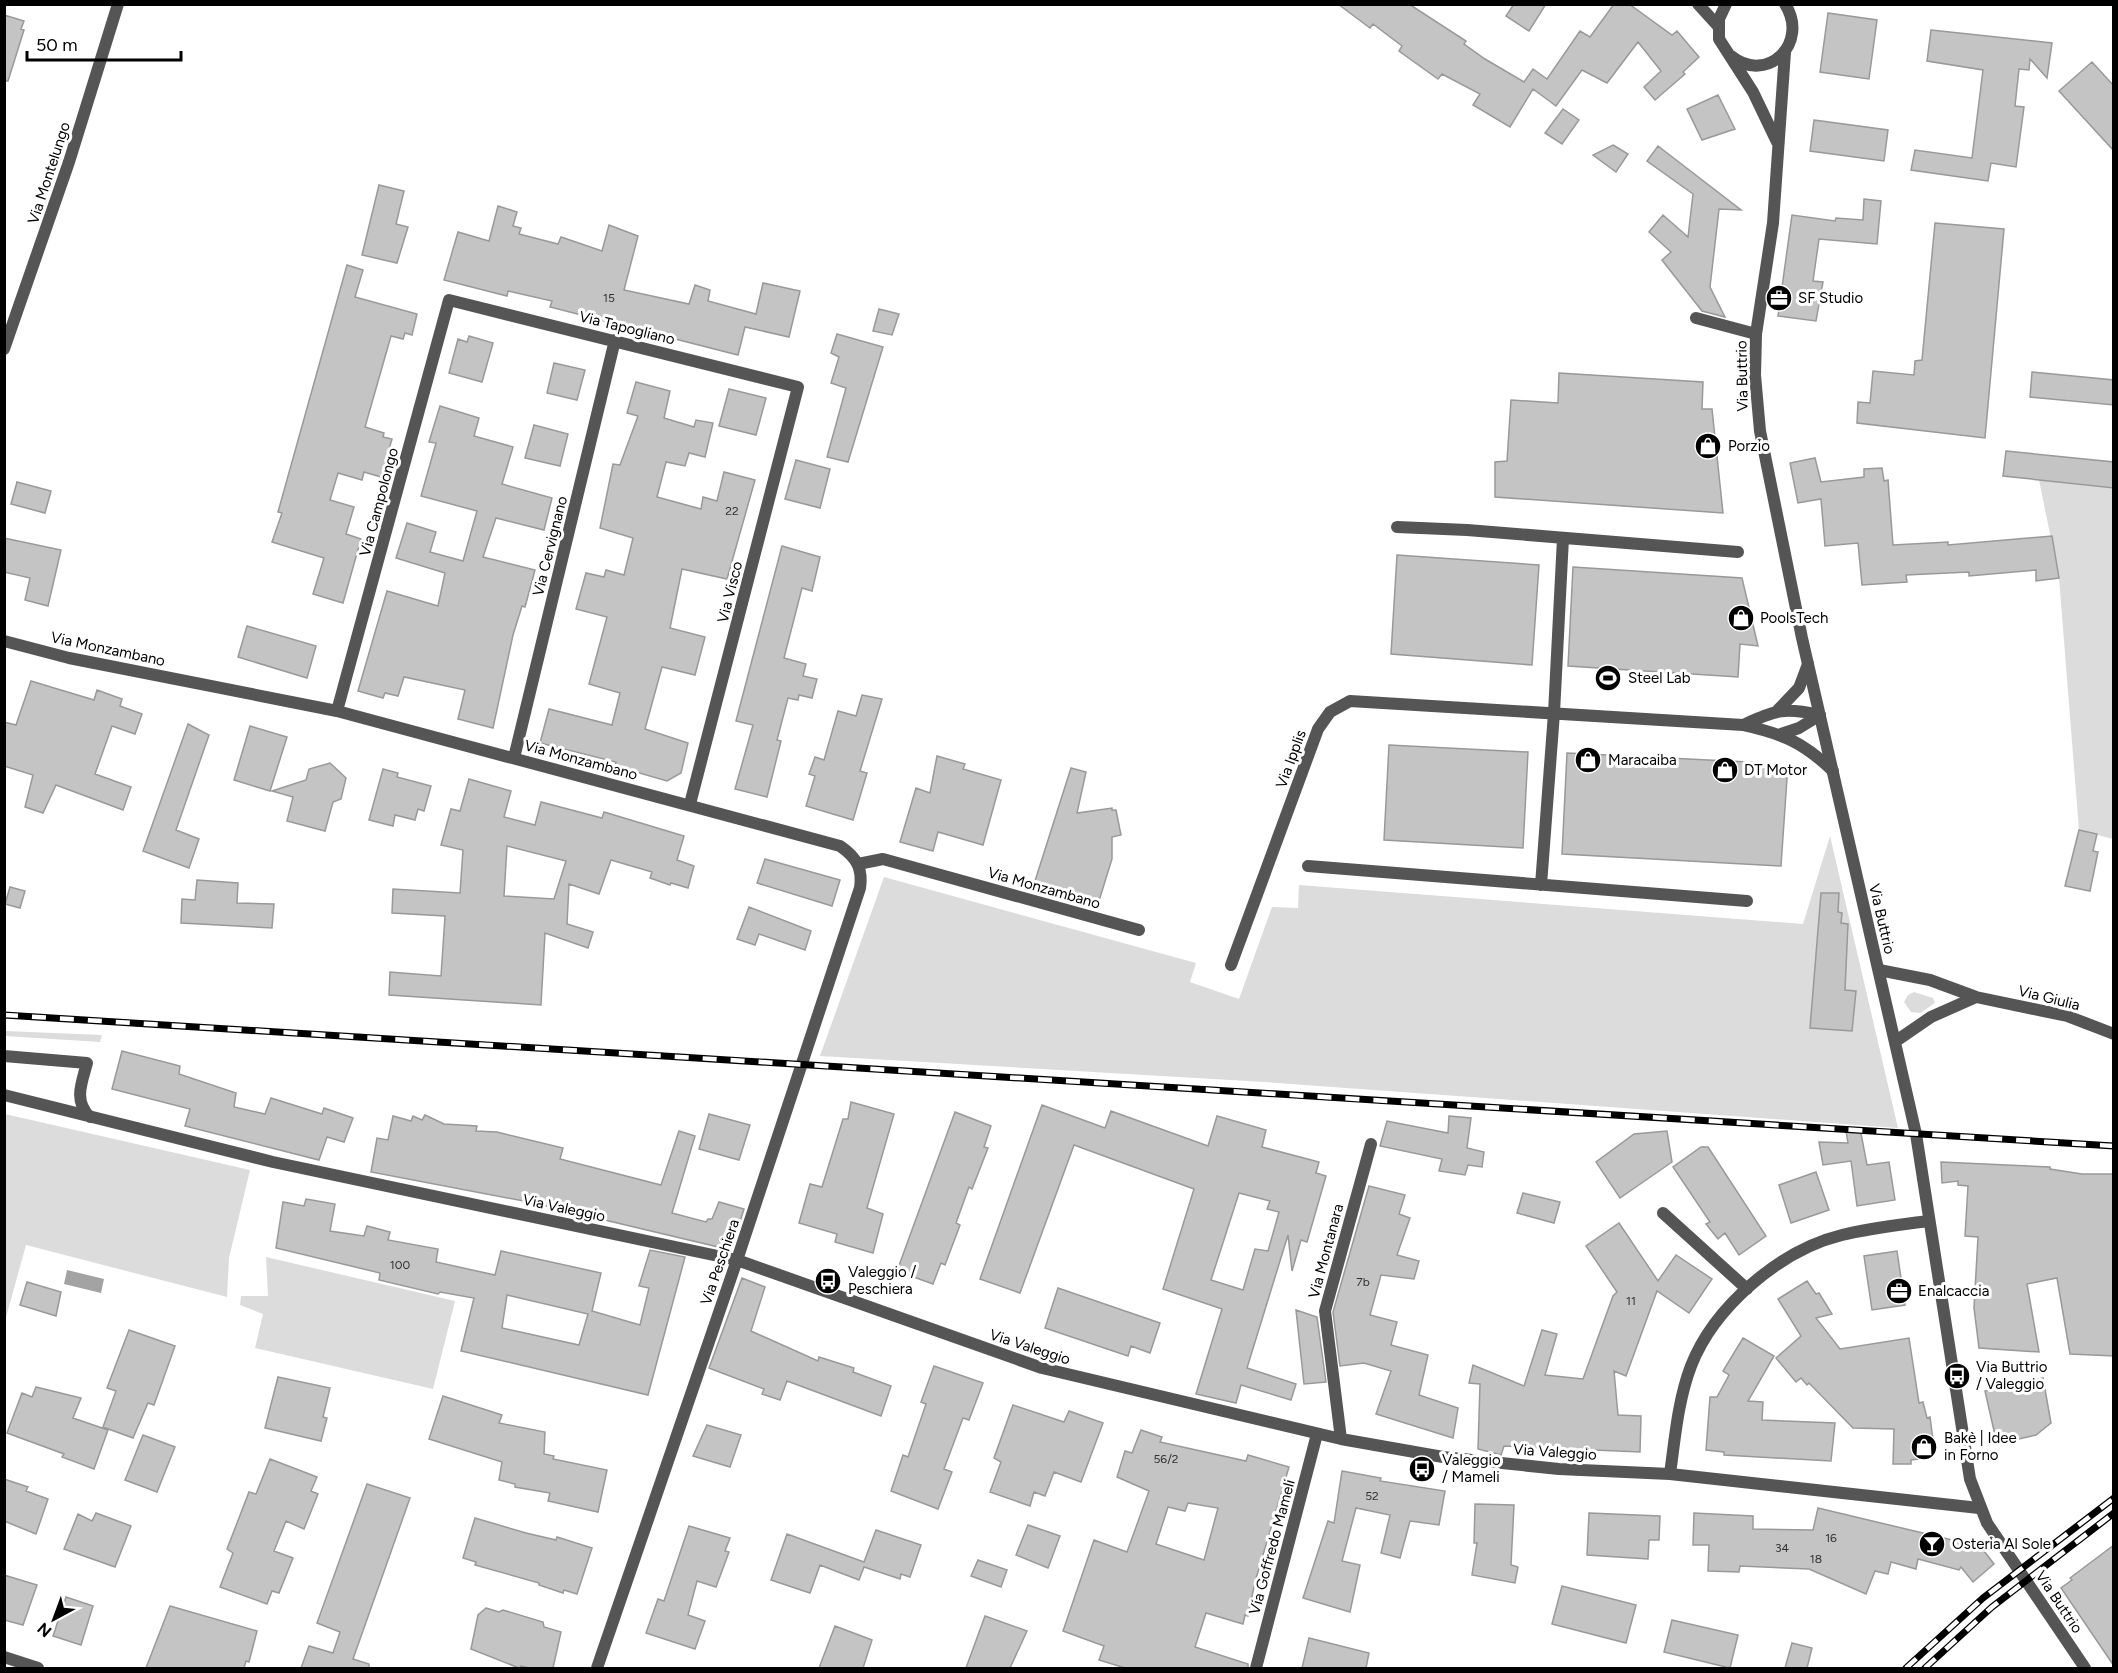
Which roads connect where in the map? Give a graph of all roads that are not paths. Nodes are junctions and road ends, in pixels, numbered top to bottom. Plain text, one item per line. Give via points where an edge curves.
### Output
1 (118, 4) edge
2 (1698, 4) edge
3 (1726, 4) edge
4 (1785, 4) edge
5 (1799, 4) edge
6 (1793, 21) junction
7 (1718, 26) junction
8 (1785, 52) junction
9 (1730, 55) junction
10 (1779, 146) junction
11 (449, 300) joint
12 (1696, 318) dead end
13 (1756, 334) junction
14 (615, 340) junction
15 (4, 349) edge
16 (798, 387) joint
17 (1396, 527) dead end
18 (1563, 538) junction
19 (1738, 552) dead end
20 (4, 641) edge
21 (1808, 664) junction
22 (1778, 710) junction
23 (338, 711) junction
24 (1554, 713) junction
25 (1820, 715) junction
26 (1743, 725) junction
27 (1781, 734) junction
28 (514, 758) junction
29 (1833, 771) junction
30 (690, 804) junction
31 (858, 864) junction
32 (1308, 867) dead end
33 (1541, 885) junction
34 (1747, 902) dead end
35 (1139, 930) dead end
36 (1231, 965) dead end
37 (1879, 970) junction
38 (1976, 998) junction
39 (2114, 1034) edge
40 (1896, 1041) junction
41 (4, 1056) edge
42 (4, 1095) edge
43 (91, 1117) junction
44 (1371, 1144) dead end
45 (1663, 1213) dead end
46 (1928, 1221) junction
47 (737, 1260) junction
48 (1747, 1289) junction
49 (1317, 1434) junction
50 (1341, 1439) junction
51 (1670, 1474) junction
52 (1979, 1508) junction
53 (4, 1657) edge
54 (38, 1668) edge
55 (597, 1668) edge
56 (1256, 1668) edge
57 (2085, 1668) edge

1 - 15 street, Via Montelungo via 69,162
2 - 7 street
3 - 7 street
4 - 6 street
5 - 6 street, Via Buttrio
6 - 8 street, Via Buttrio via 1791,41
7 - 9 street, Via Buttrio via 1719,39
8 - 9 street via 1761,65 1743,63
8 - 10 street, Via Buttrio
9 - 10 street, Via Buttrio
10 - 13 street, Via Buttrio via 1773,224
11 - 14 street, Via Tapogliano
11 - 23 street, Via Campolongo
12 - 13 street
13 - 21 street, Via Buttrio via 1760,431
14 - 16 street, Via Tapogliano
14 - 28 street, Via Cervignano
16 - 30 street, Via Visco
17 - 18 street
18 - 19 street
18 - 24 street
20 - 23 street, Via Monzambano via 69,658
21 - 22 street, Via Ipplis via 1799,688
21 - 25 street, Via Buttrio
22 - 25 street, Via Ipplis via 1795,709
22 - 26 street, Via Ipplis
23 - 28 street, Via Monzambano
24 - 26 street, Via Ipplis
24 - 33 street
24 - 36 street, Via Ipplis via 1362,700 1350,701 1330,712 1314,737
25 - 27 street
25 - 29 street, Via Buttrio
26 - 27 street, Via Ipplis
27 - 29 street, Via Ipplis via 1816,754
28 - 30 street, Via Monzambano
29 - 37 street, Via Buttrio
30 - 31 street, Via Monzambano via 840,846
31 - 35 street, Via Monzambano via 883,859
31 - 47 street, Via Peschiera via 860,888
32 - 33 street
33 - 34 street
37 - 38 street, Via Giulia via 1930,980
37 - 40 street, Via Buttrio
38 - 39 street, Via Giulia via 2067,1016
38 - 40 street via 1931,1017
40 - 46 street, Via Buttrio via 1916,1134
41 - 43 street via 87,1063 80,1102
42 - 43 street, Via Valeggio
43 - 47 street, Via Valeggio via 273,1162
44 - 50 street, Via Montanara via 1325,1311
45 - 48 street
46 - 48 street via 1840,1235 1778,1265
46 - 52 street, Via Buttrio via 1970,1479
47 - 49 street, Via Valeggio via 1042,1368
47 - 55 street, Via Peschiera
48 - 51 street via 1713,1323 1691,1366 1677,1417
49 - 50 street, Via Valeggio
49 - 56 street, Via Goffredo Mameli
50 - 51 street, Via Valeggio via 1443,1457 1559,1469
51 - 52 street, Via Valeggio
52 - 57 street, Via Buttrio
53 - 54 street

